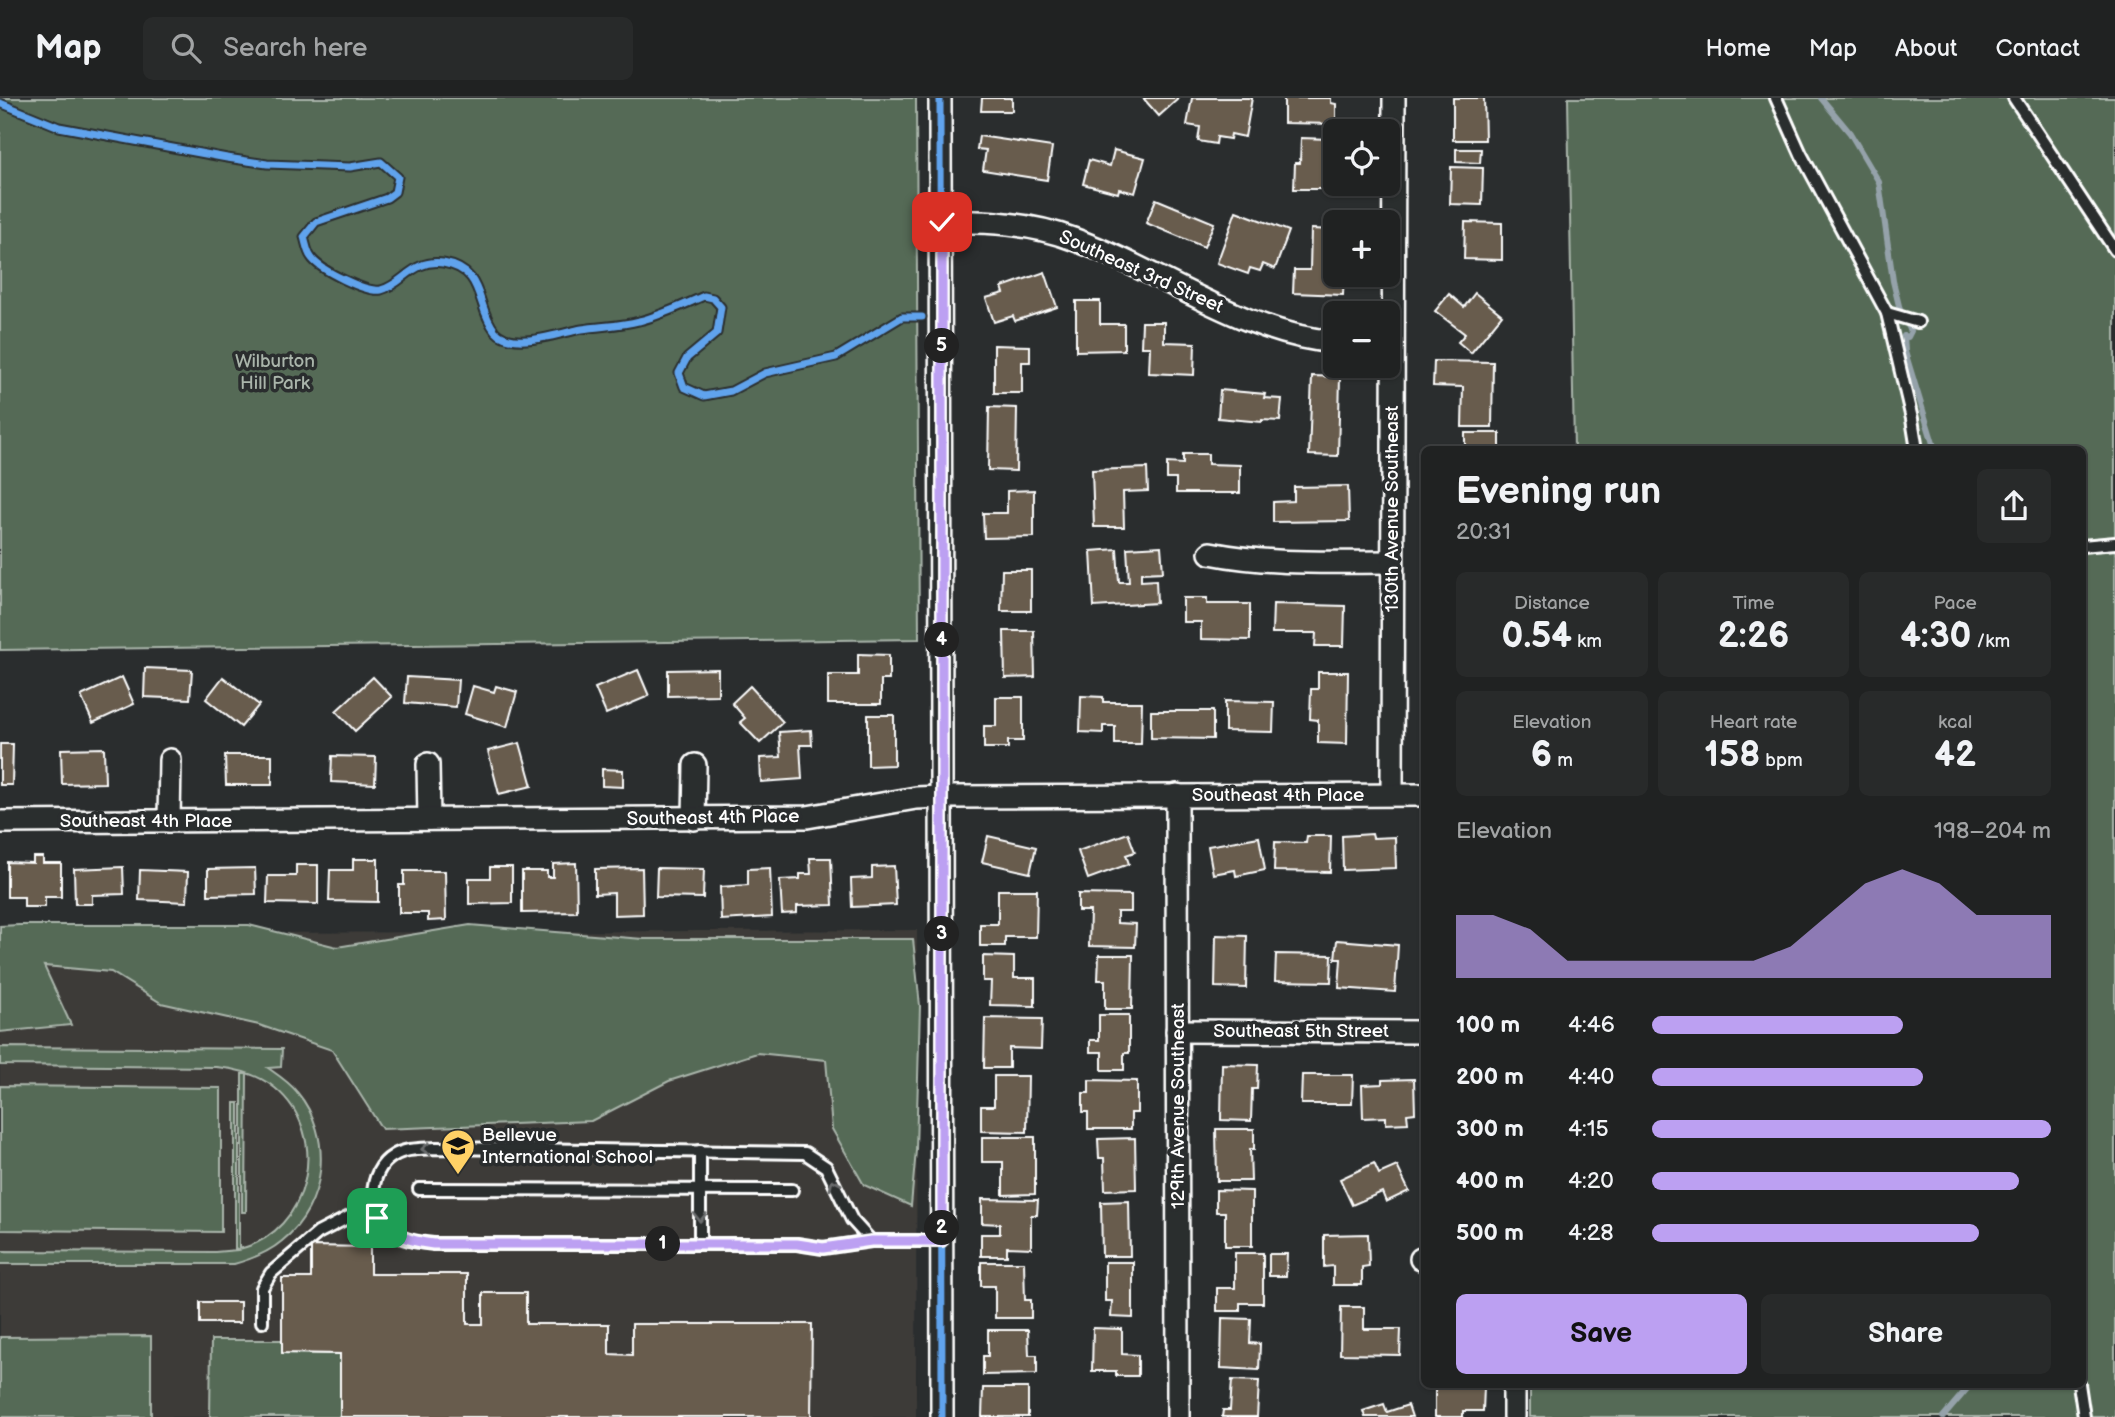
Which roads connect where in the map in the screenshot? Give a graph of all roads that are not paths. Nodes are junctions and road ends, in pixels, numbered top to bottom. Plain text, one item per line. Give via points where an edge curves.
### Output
1 (940, 98) edge
2 (1394, 98) edge
3 (1776, 98) edge
4 (2014, 98) edge
5 (942, 222) junction
6 (2115, 250) edge
7 (1391, 301) edge
8 (1887, 313) junction
9 (1918, 322) dead end
10 (1323, 340) edge
11 (1390, 378) edge
12 (1916, 446) edge
13 (2115, 543) edge
14 (2086, 545) edge
15 (1210, 553) dead end
16 (1391, 562) junction
17 (170, 760) dead end
18 (428, 764) dead end
19 (695, 765) dead end
20 (1392, 794) junction
21 (1177, 795) junction
22 (1421, 795) edge
23 (941, 797) junction
24 (429, 819) junction
25 (694, 819) junction
26 (0, 821) edge
27 (169, 821) junction
28 (1177, 1031) junction
29 (1421, 1032) edge
30 (700, 1151) junction
31 (419, 1189) dead end
32 (700, 1190) junction
33 (792, 1190) dead end
34 (374, 1204) junction
35 (871, 1241) junction
36 (942, 1241) junction
37 (700, 1244) junction
38 (262, 1322) dead end
39 (1514, 1388) edge
40 (2080, 1388) edge
41 (942, 1417) edge
42 (1178, 1417) edge
43 (1514, 1417) edge
44 (2084, 1417) edge

1 - 5 street
2 - 7 street, 130th Avenue Southeast
3 - 8 lane
4 - 6 lane
5 - 10 street, Southeast 3rd Street via 1008,224 1074,239 1252,321 1293,336
5 - 23 street
8 - 9 lane
8 - 12 lane
11 - 16 street, 130th Avenue Southeast
13 - 14 lane
15 - 16 street via 1246,560
16 - 20 street, 130th Avenue Southeast
17 - 27 street
18 - 24 street
19 - 25 street
20 - 21 street, Southeast 4th Place
20 - 22 street, Southeast 4th Place
21 - 23 street, Southeast 4th Place
21 - 28 street, 129th Avenue Southeast
23 - 25 street, Southeast 4th Place via 807,817
23 - 36 street
24 - 25 street, Southeast 4th Place
24 - 27 street, Southeast 4th Place
26 - 27 street, Southeast 4th Place
28 - 29 street, Southeast 5th Street
28 - 42 street, 129th Avenue Southeast
30 - 32 lane
30 -> 34 lane via 410,1150 392,1156 379,1170
35 -> 30 lane via 852,1220 826,1167 805,1153
31 - 32 lane
32 - 33 lane
32 -> 37 lane
34 - 37 lane via 377,1218 390,1231 407,1240 433,1244
34 - 38 lane via 317,1233 271,1273 262,1288
35 - 36 lane
35 - 37 lane via 823,1248
36 - 41 street
39 - 43 street
40 - 44 lane

